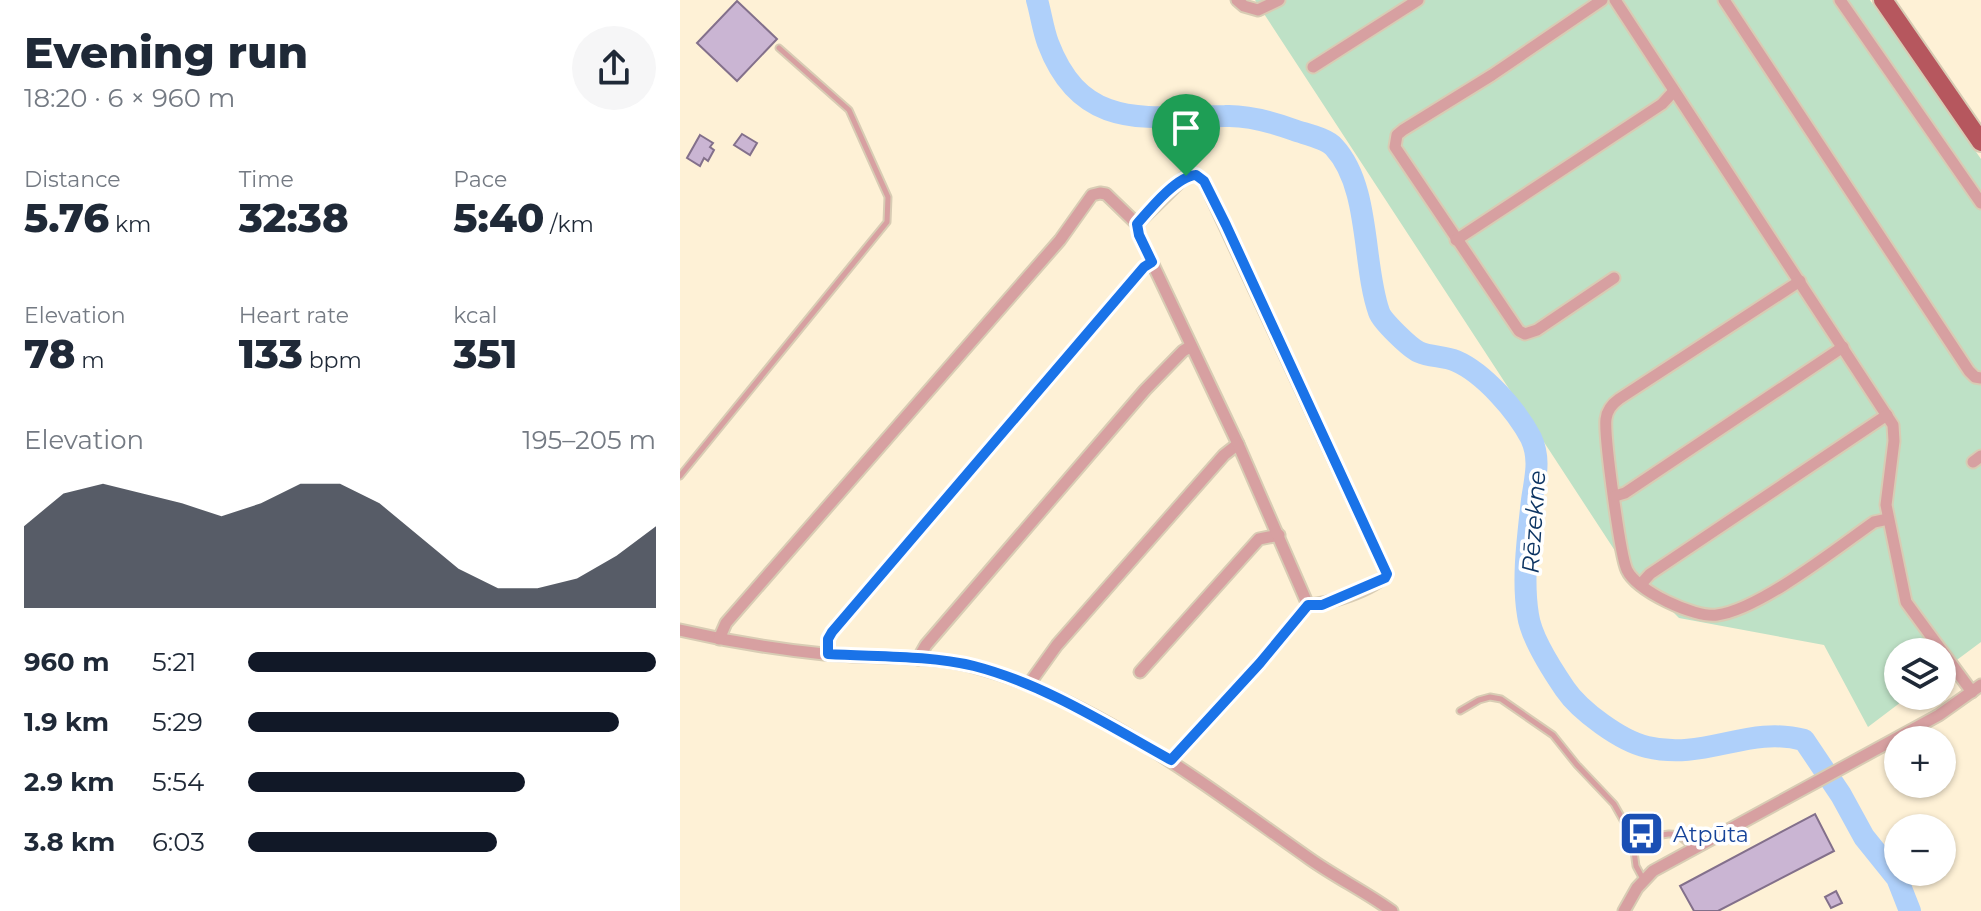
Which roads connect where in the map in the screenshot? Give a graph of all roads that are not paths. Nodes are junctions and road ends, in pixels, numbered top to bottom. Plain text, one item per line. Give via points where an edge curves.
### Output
1 (1237, 0) edge
2 (1279, 0) edge
3 (1418, 0) edge
4 (1602, 0) edge
5 (1615, 0) edge
6 (1724, 0) edge
7 (1840, 0) edge
8 (1883, 0) edge
9 (779, 48) dead end
10 (1313, 67) dead end
11 (1674, 91) junction
12 (1981, 142) edge
13 (1981, 203) edge
14 (1137, 224) junction
15 (1456, 240) junction
16 (1152, 262) junction
17 (1614, 278) dead end
18 (1800, 281) junction
19 (1191, 346) junction
20 (1843, 347) junction
21 (1981, 378) edge
22 (1887, 415) junction
23 (1238, 444) junction
24 (680, 476) edge
25 (1615, 496) junction
26 (1888, 519) junction
27 (1279, 535) junction
28 (1641, 584) junction
29 (1308, 605) junction
30 (680, 630) edge
31 (719, 639) junction
32 (828, 654) junction
33 (918, 659) junction
34 (1140, 672) dead end
35 (1029, 684) junction
36 (1976, 688) edge
37 (1460, 711) dead end
38 (1171, 760) junction
39 (1634, 846) junction
40 (1691, 848) junction
41 (1643, 880) junction
42 (1392, 911) edge
43 (1624, 911) edge

1 - 2 street via 1258,10
3 - 10 street
4 - 15 street via 1397,135 1400,156
5 - 11 street
6 - 21 street via 1969,371
7 - 13 street
8 - 12 main road
9 - 24 lane via 849,110 888,197 887,222
11 - 15 street via 1652,111
11 - 18 street
14 - 16 street
14 - 29 street via 1186,176 1204,181 1387,574 1366,588
14 - 31 street via 1106,194 1092,195 1060,240 726,623
15 - 17 street via 1511,322 1525,334
16 - 19 street
16 - 32 street via 832,632
18 - 20 street
18 - 25 street via 1612,404 1606,419
19 - 23 street
19 - 33 street via 1145,390
20 - 22 street
20 - 25 street
22 - 26 street via 1894,441
22 - 28 street
23 - 27 street
23 - 35 street via 1128,562
25 - 28 street via 1627,571
26 - 28 street via 1874,522 1756,602 1725,613 1696,613
26 - 36 street via 1906,602
27 - 29 street
27 - 34 street via 1259,539
29 - 38 street
30 - 31 street
31 - 32 street
32 - 33 street
33 - 35 street via 972,666
35 - 38 street
36 - 40 street via 1939,715
37 - 39 lane via 1479,700 1501,699 1553,735 1614,804
38 - 42 street via 1341,881
39 - 40 lane via 1666,833 1686,838
39 - 41 lane
40 - 41 street
41 - 43 street

